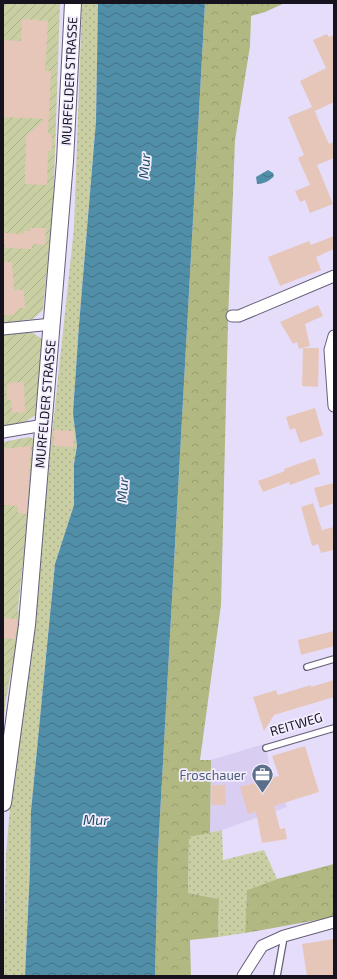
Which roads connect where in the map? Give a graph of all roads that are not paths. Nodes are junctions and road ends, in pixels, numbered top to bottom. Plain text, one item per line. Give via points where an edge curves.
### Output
1 (73, 3) edge
2 (334, 276) edge
3 (232, 316) dead end
4 (52, 324) junction
5 (3, 328) edge
6 (334, 336) edge
7 (334, 406) edge
8 (44, 425) junction
9 (3, 432) edge
10 (334, 659) edge
11 (306, 667) dead end
12 (334, 728) edge
13 (266, 748) dead end
14 (3, 803) edge
15 (334, 922) edge
16 (284, 936) junction
17 (243, 976) edge
18 (277, 976) edge

1 - 4 street, MURFELDER STRASSE via 65,161
2 - 3 street via 239,316
4 - 5 street
4 - 8 street, MURFELDER STRASSE
6 - 7 street via 330,350
8 - 9 street
8 - 14 street, MURFELDER STRASSE via 27,625
10 - 11 lane
12 - 13 lane, REITWEG
15 - 16 street
16 - 17 street via 262,946
16 - 18 lane

